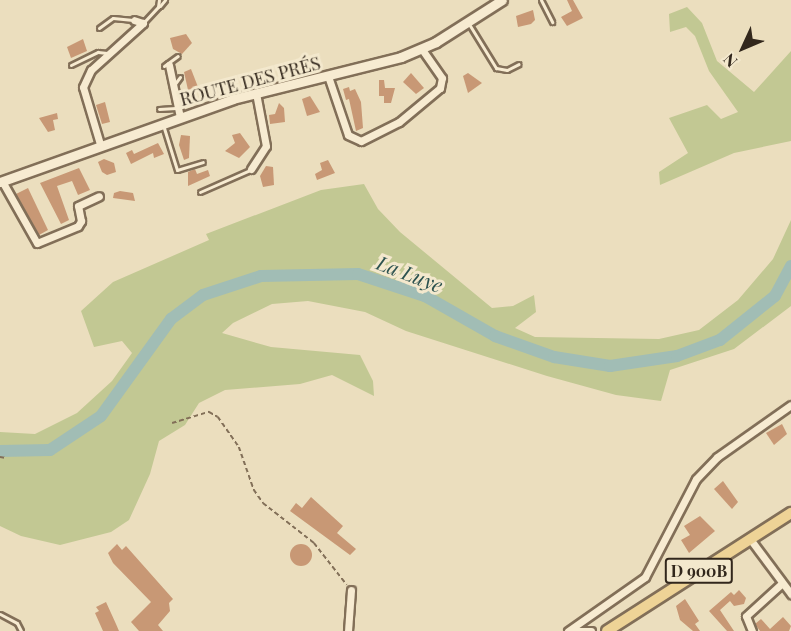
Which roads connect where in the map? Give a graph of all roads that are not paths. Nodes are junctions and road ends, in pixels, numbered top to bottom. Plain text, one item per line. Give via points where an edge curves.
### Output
1 (159, 0) edge
2 (165, 0) edge
3 (502, 0) edge
4 (541, 0) edge
5 (158, 7) junction
6 (134, 20) joint
7 (468, 21) junction
8 (552, 22) dead end
9 (143, 23) junction
10 (99, 28) dead end
11 (422, 49) junction
12 (107, 54) junction
13 (178, 56) dead end
14 (71, 64) dead end
15 (519, 64) dead end
16 (166, 65) joint
17 (328, 76) junction
18 (180, 77) dead end
19 (173, 86) junction
20 (256, 93) junction
21 (159, 109) dead end
22 (179, 113) junction
23 (164, 128) dead end
24 (100, 144) junction
25 (203, 162) dead end
26 (251, 169) joint
27 (1, 181) edge
28 (200, 192) dead end
29 (99, 196) dead end
30 (791, 405) edge
31 (791, 513) edge
32 (750, 539) junction
33 (781, 584) junction
34 (351, 590) road end
35 (791, 594) edge
36 (0, 614) edge
37 (21, 631) edge
38 (348, 631) edge
39 (568, 631) edge
40 (576, 631) edge
41 (591, 631) edge
42 (607, 631) edge
43 (752, 631) edge

1 - 5 lane
2 - 5 lane
3 - 7 street, ROUTE DES PRÉS
4 - 8 lane
5 - 9 lane
6 - 9 street
6 - 10 lane via 112,18
7 - 11 street, ROUTE DES PRÉS
7 - 15 lane via 489,63 502,69
9 - 12 street
11 - 17 street, ROUTE DES PRÉS
11 - 17 street via 442,78 440,88 399,122 361,141 351,139 345,131
12 - 14 lane via 98,52
12 - 24 street via 91,70 83,87
13 - 16 lane
16 - 19 street
17 - 20 street, ROUTE DES PRÉS
18 - 19 lane
19 - 22 street
20 - 22 street, ROUTE DES PRÉS
20 - 26 street via 266,146
21 - 22 lane
22 - 24 street, ROUTE DES PRÉS
23 - 25 lane via 177,170
24 - 27 street, ROUTE DES PRÉS
26 - 28 lane
27 - 29 street via 37,243 78,226 78,206
30 - 39 street via 717,457 696,479 645,577
31 - 32 main road, D 900B
32 - 33 street
32 - 42 main road, D 900B
33 - 35 street
33 - 43 street via 746,616
34 - 38 street
36 - 37 lane via 17,623
40 - 41 street

